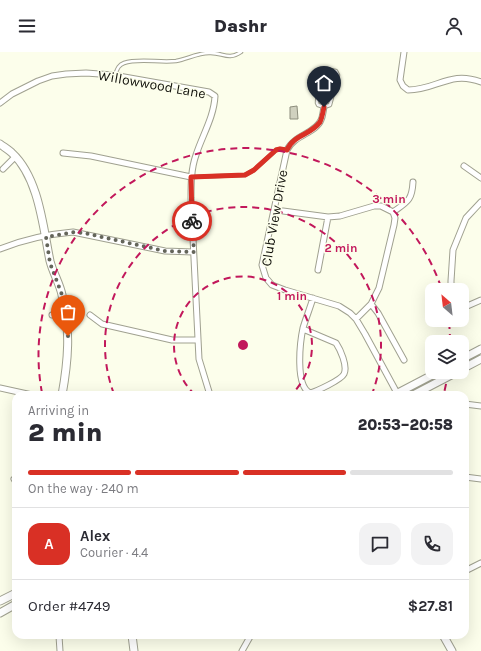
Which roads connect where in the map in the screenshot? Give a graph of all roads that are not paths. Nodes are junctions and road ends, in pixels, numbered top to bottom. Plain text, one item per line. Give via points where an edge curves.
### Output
1 (241, 52) edge
2 (404, 52) edge
3 (115, 75) junction
4 (481, 82) edge
5 (0, 103) edge
6 (324, 107) junction
7 (0, 144) edge
8 (287, 150) junction
9 (63, 153) dead end
10 (15, 157) junction
11 (464, 166) dead end
12 (3, 168) dead end
13 (191, 177) junction
14 (481, 178) edge
15 (413, 182) dead end
16 (481, 202) edge
17 (283, 211) dead end
18 (393, 212) junction
19 (328, 217) junction
20 (46, 237) junction
21 (0, 249) edge
22 (194, 252) junction
23 (318, 270) dead end
24 (451, 283) edge
25 (313, 298) junction
26 (481, 300) edge
27 (371, 304) junction
28 (469, 305) edge
29 (65, 313) junction
30 (52, 315) dead end
31 (90, 315) dead end
32 (356, 319) junction
33 (303, 329) junction
34 (197, 340) junction
35 (481, 349) edge
36 (469, 355) edge
37 (481, 359) edge
38 (404, 360) dead end
39 (469, 365) edge
40 (425, 379) edge
41 (443, 379) edge
42 (0, 388) edge
43 (14, 391) edge
44 (63, 391) edge
45 (209, 391) edge
46 (307, 391) edge
47 (314, 391) edge
48 (394, 391) edge
49 (402, 391) edge
50 (420, 391) edge
51 (469, 404) edge
52 (481, 406) edge
53 (469, 478) edge
54 (481, 479) edge
55 (481, 563) edge
56 (469, 569) edge
57 (12, 595) edge
58 (0, 601) edge
59 (12, 606) edge
60 (0, 613) edge
61 (59, 639) edge
62 (132, 639) edge
63 (249, 639) edge
64 (445, 639) edge
65 (60, 651) edge
66 (134, 651) edge
67 (242, 651) edge
68 (452, 651) edge

1 - 3 lane via 227,57 208,53 175,61 129,62 117,67
2 - 4 street via 400,80 408,90 458,78 472,78
3 - 5 street, Willowwood Lane via 86,73 52,76 12,94
3 - 13 street, Willowwood Lane via 209,92 215,96
6 - 6 lane via 330,105 338,75 336,71 323,69 319,73 317,103
6 - 8 street, Club View Drive via 321,121 296,138
7 - 10 street
8 - 13 lane via 276,150 245,175
8 - 25 street, Club View Drive via 262,265 263,272 272,285
9 - 13 street via 91,156
10 - 12 street
10 - 20 street via 31,180
11 - 14 street
13 - 22 street
15 - 18 street via 408,201
16 - 24 street via 466,218 453,250
17 - 19 street
18 - 19 street via 381,206 374,206
18 - 27 street via 394,225 380,288
19 - 23 street
20 - 21 street
20 - 22 street via 74,232 84,233 165,251
20 - 29 street via 50,263 62,295
22 - 34 street
25 - 32 street, Club View Drive via 339,306
25 - 33 street
26 - 28 street
27 - 32 street
27 - 38 street
29 - 30 street
29 - 44 street via 68,348
31 - 34 street via 102,324 172,340
32 - 48 street, Club View Drive
33 - 46 street via 301,375
33 - 47 street via 336,343 345,366 342,376
34 - 45 street via 198,359
35 - 36 street
37 - 39 street
40 - 49 street
41 - 50 street
42 - 43 street
51 - 52 street
53 - 54 street
55 - 56 street
57 - 58 street
59 - 60 street
61 - 65 street
62 - 66 street
63 - 67 street
64 - 68 street

